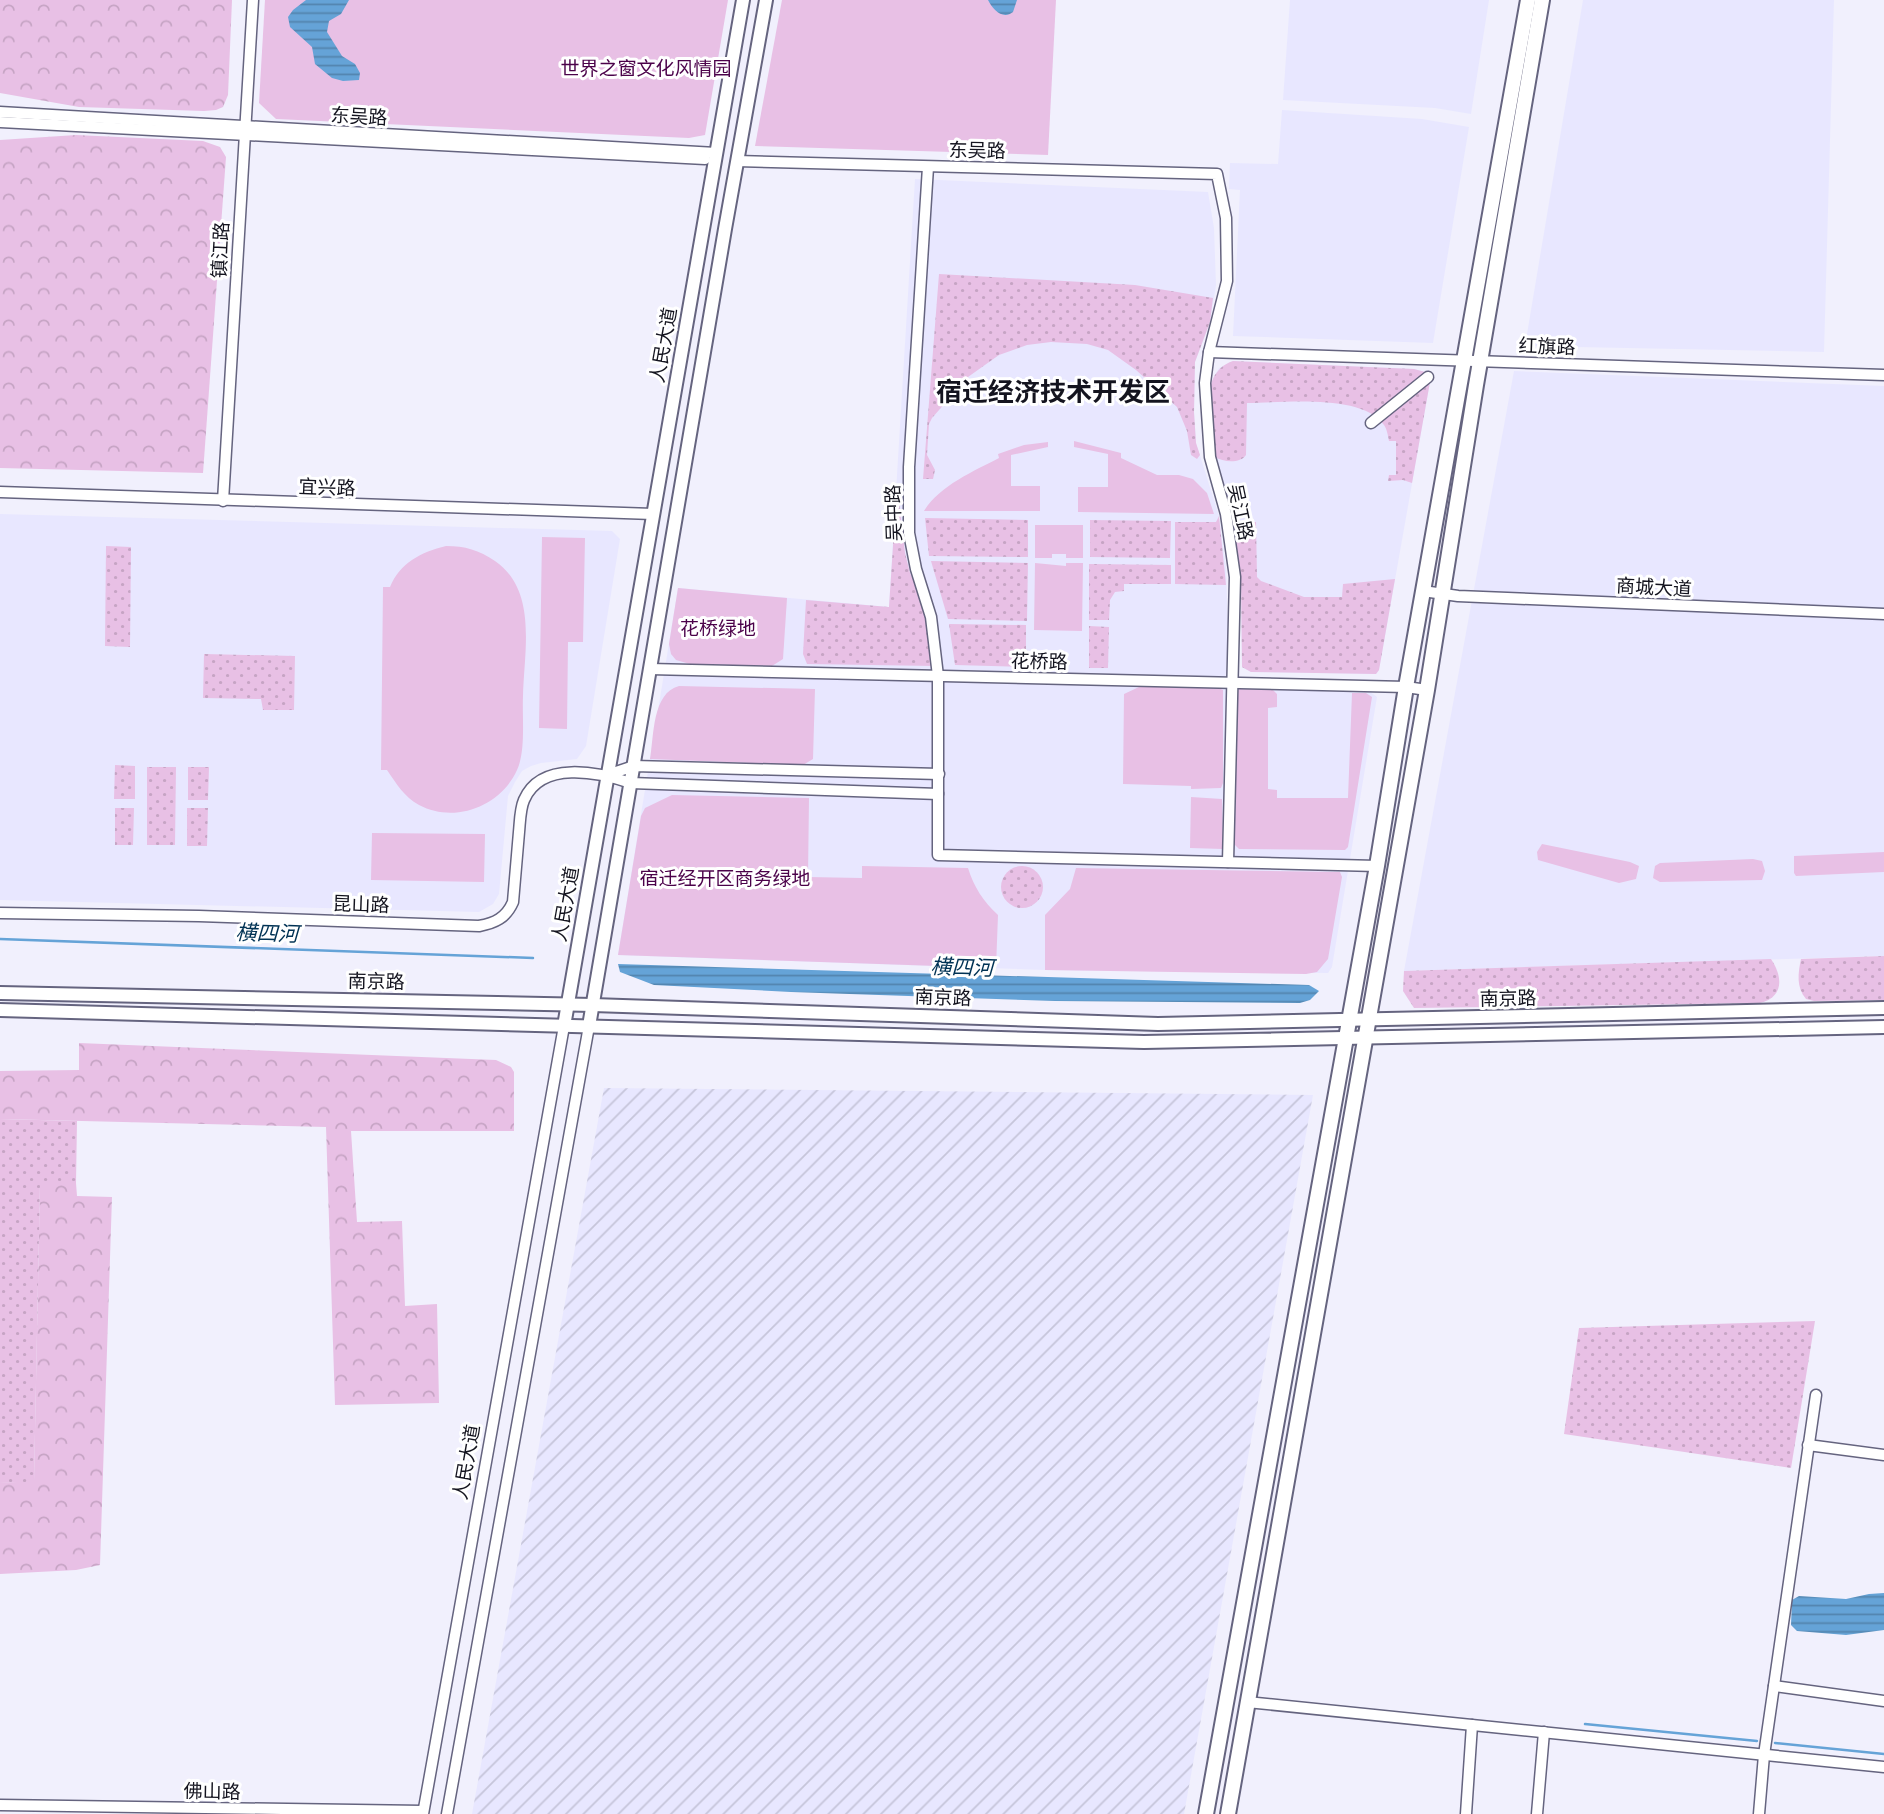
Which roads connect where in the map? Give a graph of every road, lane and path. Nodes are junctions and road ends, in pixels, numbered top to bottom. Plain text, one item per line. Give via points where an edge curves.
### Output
1 (253, 0) edge
2 (743, 0) edge
3 (766, 0) edge
4 (1528, 0) edge
5 (1542, 0) edge
6 (0, 112) edge
7 (0, 122) edge
8 (245, 132) junction
9 (715, 157) junction
10 (737, 161) junction
11 (928, 167) junction
12 (1217, 174) joint
13 (1209, 352) junction
14 (1463, 360) junction
15 (1480, 360) junction
16 (1884, 375) edge
17 (1428, 377) dead end
18 (1371, 423) dead end
19 (0, 492) edge
20 (223, 501) junction
21 (653, 514) junction
22 (1423, 591) junction
23 (1441, 594) junction
24 (1884, 614) edge
25 (650, 669) junction
26 (939, 676) junction
27 (1231, 683) junction
28 (1406, 687) junction
29 (1427, 690) junction
30 (634, 766) junction
31 (939, 774) junction
32 (607, 775) junction
33 (631, 783) junction
34 (939, 794) junction
35 (1228, 862) junction
36 (1377, 866) junction
37 (0, 913) edge
38 (0, 993) edge
39 (568, 1004) junction
40 (593, 1005) junction
41 (1884, 1008) edge
42 (0, 1010) edge
43 (1368, 1020) junction
44 (1348, 1021) junction
45 (564, 1026) junction
46 (589, 1026) junction
47 (1884, 1027) edge
48 (1364, 1038) junction
49 (1345, 1039) junction
50 (1815, 1395) dead end
51 (1808, 1445) junction
52 (1884, 1455) edge
53 (1774, 1686) junction
54 (1884, 1701) edge
55 (1247, 1702) junction
56 (1472, 1725) junction
57 (1544, 1732) junction
58 (1765, 1755) junction
59 (1884, 1767) edge
60 (0, 1805) edge
61 (250, 1811) edge
62 (423, 1813) edge
63 (447, 1814) edge
64 (1206, 1814) edge
65 (1228, 1814) edge
66 (1466, 1814) edge
67 (1537, 1814) edge
68 (1759, 1814) edge

1 - 8 street, 镇江路
2 - 9 main road, 人民大道
3 - 10 main road
4 - 14 highway
5 - 15 highway
6 - 8 street, 东吴路
7 - 8 street, 东吴路
8 - 9 street, 东吴路
8 - 20 street, 镇江路
9 - 21 main road, 人民大道
10 - 11 street, 东吴路
10 - 25 main road
11 - 12 street, 东吴路
11 - 26 street, 吴中路 via 909,533 931,617
12 - 13 street, 吴江路 via 1226,218 1227,281
13 - 14 street, 红旗路
13 - 27 street, 吴江路 via 1205,383 1210,457 1226,514 1235,577
14 - 15 street, 红旗路
14 - 22 highway
15 - 16 street, 红旗路
15 - 23 highway
17 - 18 street
19 - 20 street, 宜兴路
20 - 21 street, 宜兴路
21 - 32 main road, 人民大道
22 - 23 street, 商城大道
22 - 28 highway
23 - 24 street, 商城大道
23 - 29 highway
25 - 26 street, 花桥路
25 - 30 main road
26 - 27 street, 花桥路
26 - 31 street, 吴中路
27 - 28 street, 花桥路
27 - 35 street, 吴江路
28 - 29 street, 花桥路
28 - 36 highway
29 - 43 highway
30 - 31 street
30 - 32 street
30 - 33 main road
31 - 34 street, 吴中路
32 - 33 street
32 - 37 street, 昆山路 via 563,773 549,776 529,791 523,802 513,902 501,919 490,924
32 - 39 main road, 人民大道
33 - 34 street
33 - 40 main road
34 - 35 street, 吴中路 via 938,855
35 - 36 street
36 - 44 highway
38 - 39 main road, 南京路
39 - 40 main road, 南京路
39 - 45 main road, 人民大道
40 - 44 main road, 南京路 via 1158,1024
40 - 46 main road
41 - 43 main road, 南京路
42 - 45 main road, 南京路
43 - 44 main road, 南京路
43 - 48 highway
44 - 49 highway
45 - 46 main road, 南京路
45 - 62 street, 人民大道
46 - 49 main road, 南京路 via 1144,1042
46 - 63 street
47 - 48 main road, 南京路
48 - 49 main road, 南京路
48 - 55 highway
49 - 64 highway
50 - 51 street
51 - 52 street
51 - 53 street
53 - 54 street
53 - 58 street
55 - 56 street
55 - 65 highway
56 - 57 street
56 - 66 street
57 - 58 street
57 - 67 street
58 - 59 street
58 - 68 street
60 - 61 street, 佛山路
61 - 62 street, 佛山路

